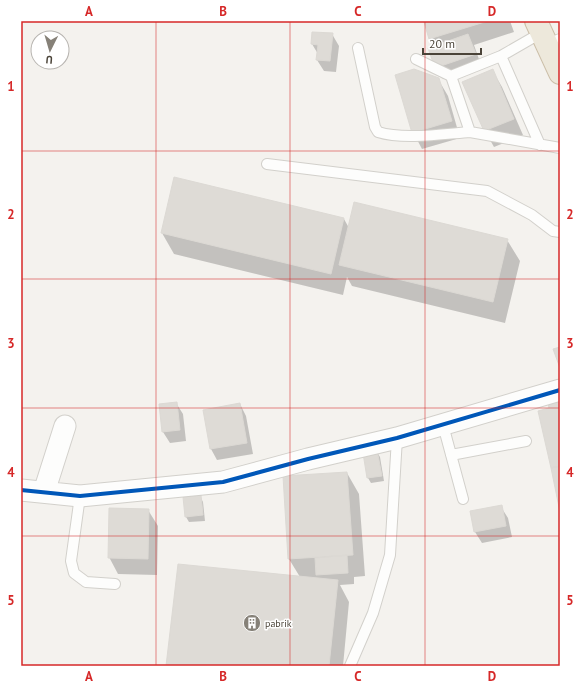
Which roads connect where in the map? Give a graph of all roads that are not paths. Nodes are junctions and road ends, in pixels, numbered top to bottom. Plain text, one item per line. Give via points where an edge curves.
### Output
1 (546, 34) edge
2 (358, 48) dead end
3 (501, 56) junction
4 (416, 59) dead end
5 (560, 73) edge
6 (450, 76) junction
7 (470, 132) junction
8 (540, 144) junction
9 (560, 148) edge
10 (267, 164) dead end
11 (560, 232) edge
12 (560, 390) edge
13 (443, 425) junction
14 (65, 426) dead end
15 (397, 438) junction
16 (526, 441) dead end
17 (451, 455) junction
18 (21, 490) edge
19 (44, 492) junction
20 (80, 496) junction
21 (463, 499) dead end
22 (115, 584) dead end
23 (350, 666) edge

1 - 3 lane
1 - 5 highway
2 - 7 lane via 378,132 410,136
3 - 6 lane
3 - 8 lane
4 - 6 lane
6 - 7 lane
7 - 8 lane
8 - 9 lane
10 - 11 lane via 487,191 532,215 553,231
12 - 13 street
13 - 15 street
13 - 17 lane
14 - 19 street
15 - 20 street via 223,482
15 - 23 lane via 390,555 374,613
16 - 17 lane
17 - 21 lane
18 - 19 street
19 - 20 street
20 - 22 lane via 71,561 74,573 86,582

